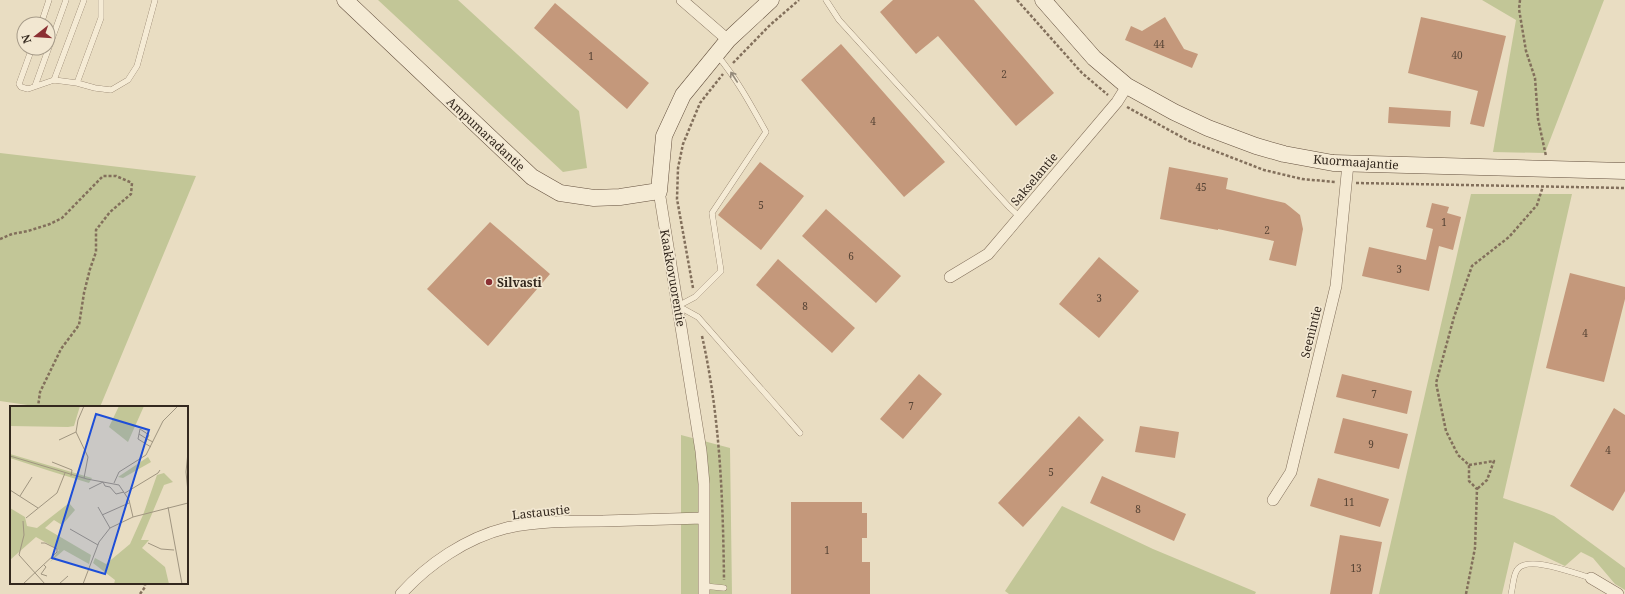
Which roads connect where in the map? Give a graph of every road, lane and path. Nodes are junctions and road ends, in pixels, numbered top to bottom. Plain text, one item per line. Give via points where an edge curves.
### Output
1 (49, 0) edge
2 (66, 0) edge
3 (84, 0) edge
4 (101, 0) edge
5 (155, 0) edge
6 (344, 0) edge
7 (682, 0) edge
8 (771, 0) edge
9 (826, 0) edge
10 (1042, 0) edge
11 (1520, 0) edge
12 (43, 16) edge
13 (728, 40) junction
14 (716, 54) junction
15 (29, 56) edge
16 (54, 80) junction
17 (77, 83) junction
18 (35, 86) junction
19 (1127, 86) junction
20 (1348, 164) junction
21 (1549, 169) junction
22 (1625, 171) edge
23 (658, 191) junction
24 (1020, 217) junction
25 (0, 239) edge
26 (950, 277) dead end
27 (678, 306) junction
28 (38, 406) edge
29 (800, 433) dead end
30 (1469, 465) junction
31 (1477, 489) junction
32 (1273, 500) dead end
33 (703, 518) junction
34 (1590, 578) joint
35 (145, 584) edge
36 (724, 588) dead end
37 (704, 590) edge
38 (140, 594) edge
39 (401, 594) edge
40 (1466, 594) edge
41 (1511, 594) edge
42 (1618, 594) edge

1 - 12 lane
2 - 18 lane
3 - 16 lane
4 - 17 lane via 100,18
5 - 17 lane via 137,66 128,80 111,90
6 - 23 street, Ampumaradantie via 532,177 560,193 594,198
7 - 13 street
8 - 13 street, Kaakkovuorentie
9 - 24 lane via 839,20
10 - 19 street, Kuormaajantie via 1094,58
11 - 21 path via 1519,9 1526,51 1535,78 1538,119
13 - 14 street, Kaakkovuorentie
14 - 23 street, Kaakkovuorentie via 683,95 664,136
27 -> 14 lane via 695,298 721,271 712,213 766,132 749,100
15 - 18 lane via 19,84 28,90
16 - 17 lane
16 - 18 lane
19 - 20 street, Kuormaajantie via 1208,128 1256,146 1284,154
19 - 24 street, Sakselantie via 1117,102
20 - 21 street, Kuormaajantie
20 - 32 street, Seenintie via 1336,286 1291,472
21 - 22 street, Kuormaajantie
21 - 30 path via 1537,205 1509,237 1472,266 1454,317 1436,383 1446,431 1458,455
23 - 27 street, Kaakkovuorentie
24 - 26 street, Sakselantie via 988,254
25 - 28 path via 62,218 103,176 116,176 132,183 131,194 110,212 96,230 96,252 84,293 79,325 61,349 40,392
27 - 29 lane via 698,317
27 - 33 street, Kaakkovuorentie via 701,452 704,484
30 - 31 path via 1469,481
30 - 31 path via 1494,461 1487,480
31 - 40 path via 1475,548
33 - 37 street, Kaakkovuorentie
33 - 39 street, Lastaustie via 552,522 505,528 470,541 440,559
34 - 41 lane via 1543,564 1522,565 1517,569
34 - 42 street
35 - 38 path
36 - 37 lane

